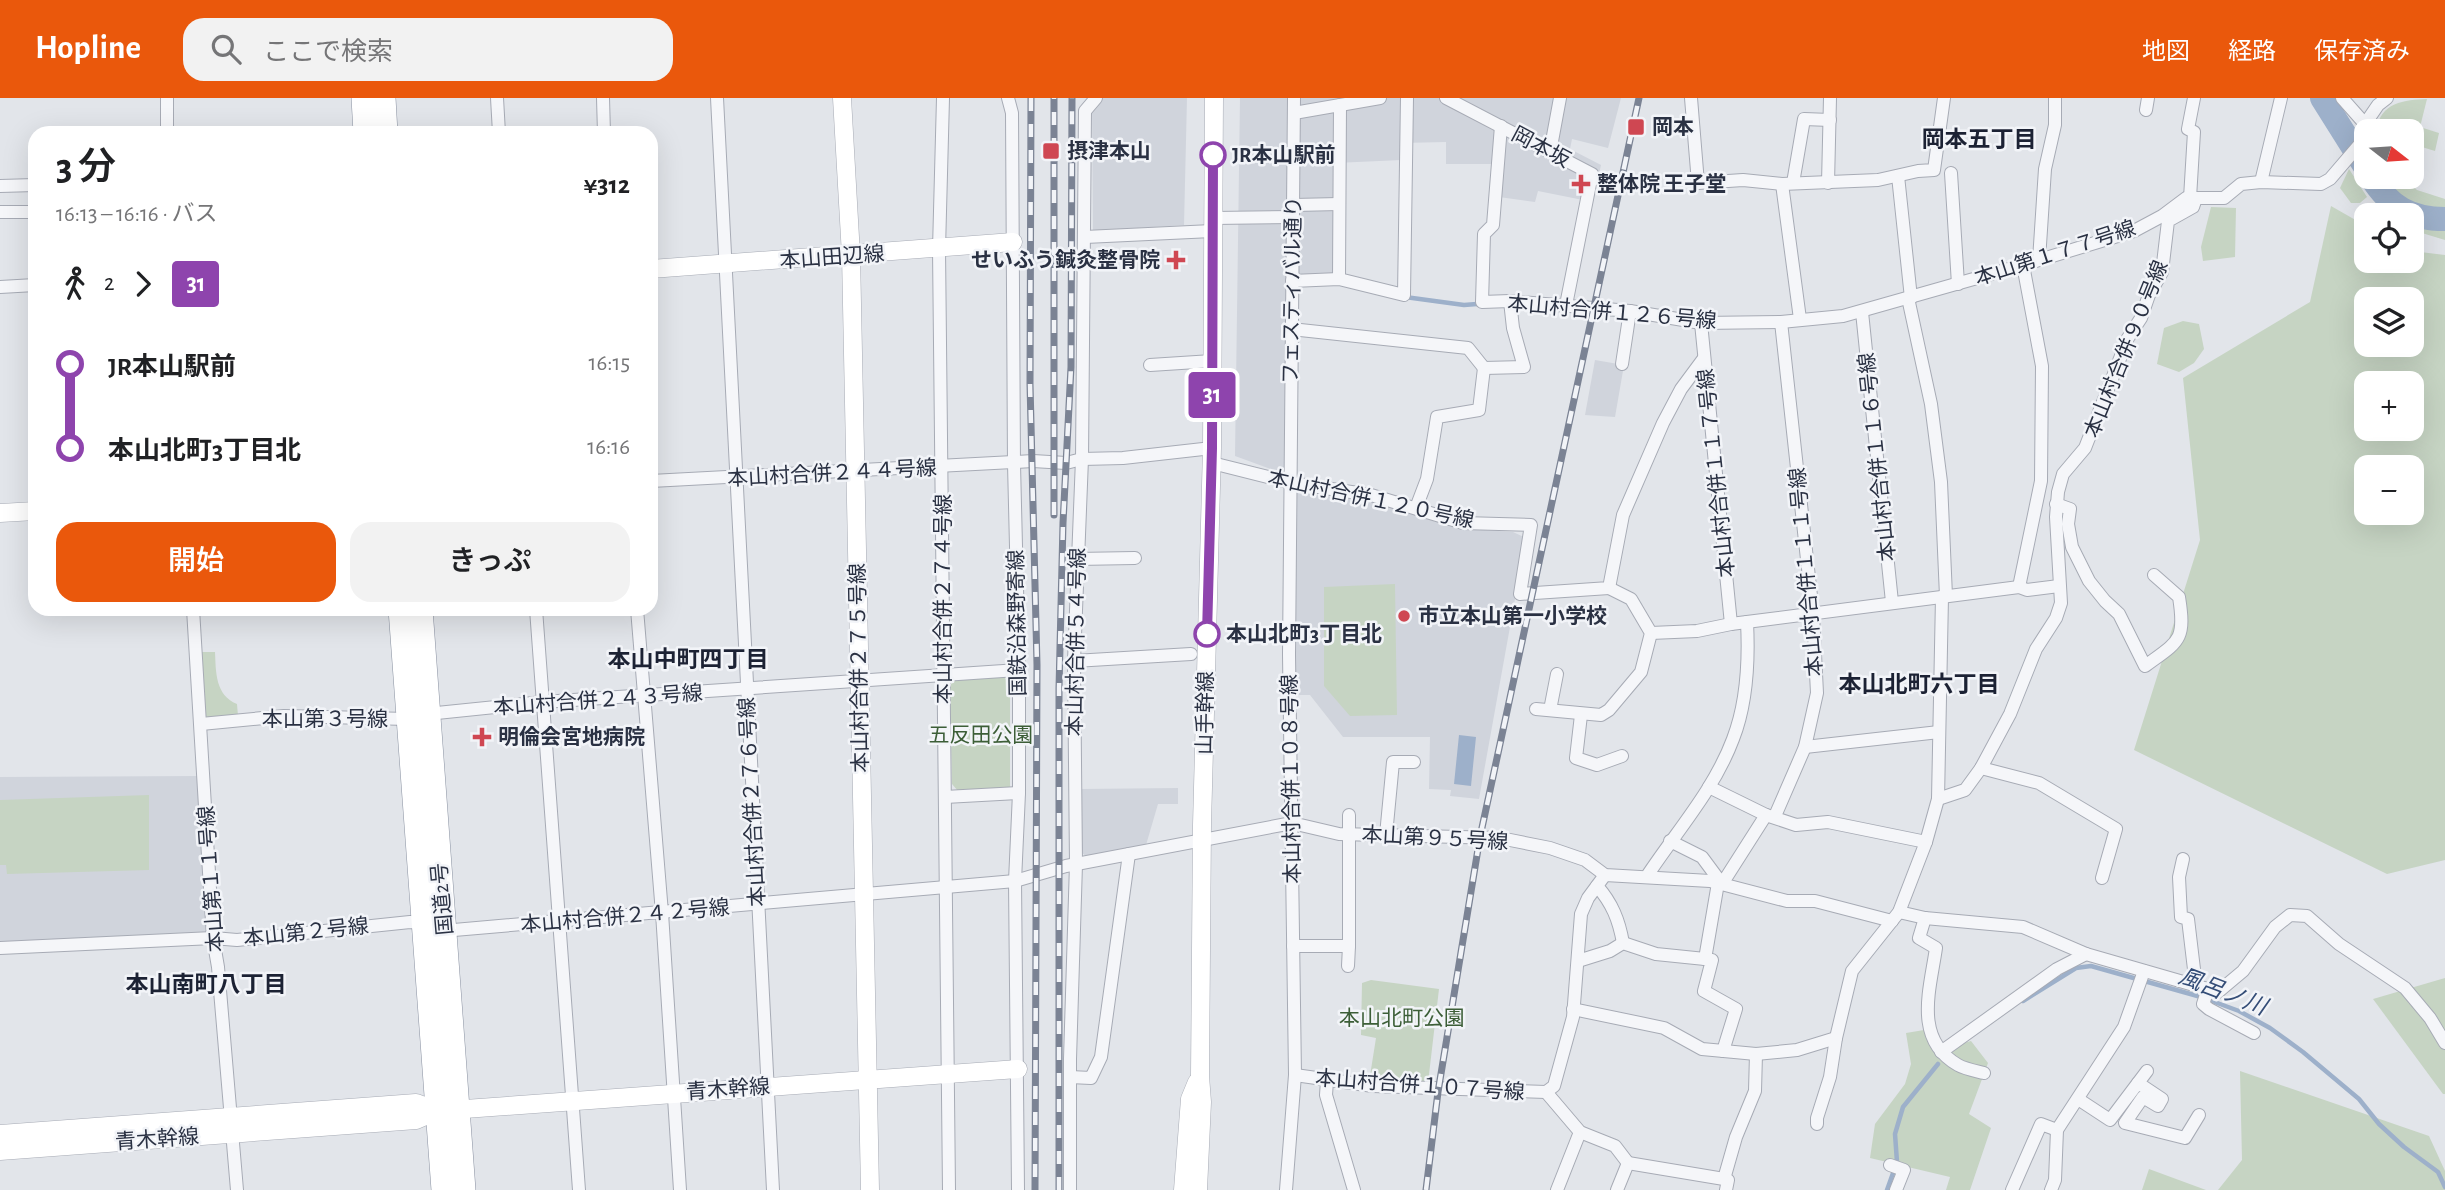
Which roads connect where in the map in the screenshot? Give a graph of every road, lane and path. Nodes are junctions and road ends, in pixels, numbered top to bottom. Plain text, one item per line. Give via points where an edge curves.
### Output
1 (167, 98) edge
2 (363, 98) edge
3 (384, 98) edge
4 (496, 98) edge
5 (603, 98) edge
6 (717, 98) edge
7 (842, 98) edge
8 (943, 98) edge
9 (1008, 98) edge
10 (1096, 98) edge
11 (1214, 98) edge
12 (1294, 98) edge
13 (1380, 98) edge
14 (1407, 98) edge
15 (1446, 98) edge
16 (1560, 98) edge
17 (1691, 98) edge
18 (1830, 98) edge
19 (1944, 98) edge
20 (2055, 98) edge
21 (2194, 98) edge
22 (2281, 98) edge
23 (2342, 98) edge
24 (2388, 98) edge
25 (1340, 105) junction
26 (1294, 113) junction
27 (2361, 119) edge
28 (2368, 119) edge
29 (1830, 120) junction
30 (167, 126) edge
31 (365, 126) edge
32 (386, 126) edge
33 (498, 126) edge
34 (604, 126) edge
35 (1501, 126) junction
36 (2354, 151) edge
37 (1550, 152) junction
38 (1951, 173) dead end
39 (1898, 176) junction
40 (2261, 182) junction
41 (1787, 183) junction
42 (1828, 183) junction
43 (28, 185) edge
44 (0, 186) edge
45 (2193, 198) junction
46 (1339, 204) junction
47 (1294, 211) junction
48 (0, 212) edge
49 (28, 212) edge
50 (1212, 224) junction
51 (1085, 237) junction
52 (1013, 242) junction
53 (939, 249) junction
54 (851, 255) junction
55 (2039, 260) junction
56 (727, 265) junction
57 (2023, 265) junction
58 (658, 269) edge
59 (1339, 279) junction
60 (1292, 281) junction
61 (1958, 284) junction
62 (28, 285) edge
63 (0, 287) edge
64 (1910, 298) junction
65 (1510, 301) junction
66 (1566, 305) junction
67 (1630, 311) junction
68 (1862, 312) junction
69 (1800, 319) junction
70 (1781, 322) junction
71 (1701, 323) junction
72 (1291, 329) junction
73 (1704, 358) junction
74 (1212, 361) junction
75 (1622, 364) dead end
76 (1150, 365) dead end
77 (1484, 368) junction
78 (1212, 455) junction
79 (1082, 459) junction
80 (1014, 464) junction
81 (942, 467) junction
82 (856, 471) junction
83 (735, 478) junction
84 (658, 481) edge
85 (1292, 482) junction
86 (2056, 504) junction
87 (1416, 508) junction
88 (28, 511) edge
89 (0, 513) edge
90 (1135, 558) dead end
91 (1076, 559) junction
92 (2154, 575) dead end
93 (2059, 586) junction
94 (2018, 587) junction
95 (1609, 588) junction
96 (1944, 597) junction
97 (1892, 602) junction
98 (1812, 614) junction
99 (193, 616) edge
100 (401, 616) edge
101 (421, 616) edge
102 (536, 616) edge
103 (637, 616) edge
104 (1747, 622) junction
105 (1731, 624) junction
106 (1650, 633) junction
107 (1191, 654) dead end
108 (1074, 661) junction
109 (1019, 670) junction
110 (943, 674) junction
111 (1557, 674) dead end
112 (860, 679) junction
113 (747, 689) junction
114 (643, 695) junction
115 (542, 702) junction
116 (1536, 709) dead end
117 (1550, 710) junction
118 (1581, 715) junction
119 (418, 716) junction
120 (201, 724) junction
121 (1939, 732) junction
122 (1805, 747) junction
123 (1622, 756) dead end
124 (1414, 762) dead end
125 (1981, 768) junction
126 (1709, 787) junction
127 (1019, 793) junction
128 (945, 797) junction
129 (1938, 799) junction
130 (1349, 815) dead end
131 (1770, 816) junction
132 (1292, 823) junction
133 (1349, 834) junction
134 (1386, 835) junction
135 (1203, 841) junction
136 (1670, 841) junction
137 (1926, 842) junction
138 (1129, 854) junction
139 (2183, 859) dead end
140 (1076, 864) junction
141 (1647, 876) junction
142 (2102, 878) dead end
143 (1601, 880) junction
144 (1015, 881) junction
145 (1720, 884) junction
146 (946, 888) junction
147 (863, 896) junction
148 (757, 905) junction
149 (662, 913) junction
150 (1896, 916) junction
151 (1925, 918) junction
152 (559, 921) junction
153 (434, 925) junction
154 (213, 938) junction
155 (1623, 943) junction
156 (1293, 946) junction
157 (1349, 946) junction
158 (0, 948) edge
159 (2086, 954) junction
160 (1705, 959) junction
161 (1578, 961) junction
162 (1348, 966) dead end
163 (2144, 971) junction
164 (2202, 988) junction
165 (1573, 1009) junction
166 (2254, 1033) dead end
167 (1836, 1038) junction
168 (2445, 1043) edge
169 (1723, 1051) junction
170 (1941, 1052) junction
171 (1756, 1054) junction
172 (1018, 1069) junction
173 (2147, 1071) dead end
174 (1984, 1073) dead end
175 (1295, 1075) junction
176 (947, 1076) junction
177 (1200, 1076) junction
178 (1069, 1077) junction
179 (867, 1081) junction
180 (1327, 1082) junction
181 (2138, 1083) junction
182 (767, 1086) junction
183 (1546, 1092) junction
184 (673, 1093) junction
185 (2078, 1098) junction
186 (572, 1101) junction
187 (448, 1111) junction
188 (2199, 1115) dead end
189 (231, 1116) junction
190 (1817, 1124) dead end
191 (2057, 1130) junction
192 (1580, 1132) junction
193 (0, 1134) edge
194 (233, 1134) junction
195 (0, 1151) edge
196 (1628, 1163) junction
197 (1890, 1165) dead end
198 (1725, 1184) edge
199 (237, 1190) edge
200 (443, 1190) edge
201 (464, 1190) edge
202 (579, 1190) edge
203 (680, 1190) edge
204 (773, 1190) edge
205 (870, 1190) edge
206 (948, 1190) edge
207 (1018, 1190) edge
208 (1070, 1190) edge
209 (1183, 1190) edge
210 (1198, 1190) edge
211 (1286, 1190) edge
212 (1354, 1190) edge
213 (1557, 1190) edge
214 (1617, 1190) edge
215 (1896, 1190) edge
216 (2012, 1190) edge
217 (2051, 1190) edge

1 - 30 street
2 - 31 highway
3 - 32 highway
4 - 33 street
5 - 34 street
6 - 56 street, 本山村合併２７６号線
7 - 54 street, 本山村合併２７５号線
8 - 53 street, 本山村合併２７４号線
9 - 52 street, 国鉄沿森野寄線
10 - 51 street, 本山村合併５４号線 via 1085,110
11 - 50 street, 山手幹線
12 - 26 street, フェスティバル通り
13 - 25 street
14 - 59 street via 1404,295
15 - 35 street, 岡本坂
16 - 37 street
17 - 41 street via 1698,183
18 - 29 street
19 - 39 street via 1934,170
20 - 55 street
21 - 45 street via 2188,129 2194,132
22 - 40 street
23 - 27 street
24 - 28 street
25 - 26 street
25 - 46 street
26 - 47 street, フェスティバル通り
29 - 41 street via 1804,120
29 - 42 street
35 - 37 street, 岡本坂
35 - 65 street, 本山村合併１２６号線 via 1493,225 1484,234 1482,302
36 - 40 street, 本山第１７７号線 via 2321,184
37 - 66 street, 岡本坂 via 1592,174
38 - 61 street
39 - 42 street
39 - 64 street
40 - 45 street, 本山第１７７号線 via 2241,184 2224,198
41 - 42 street
41 - 69 street
43 - 44 street
45 - 55 street, 本山第１７７号線 via 2134,231
45 - 86 street, 本山村合併９０号線 via 2193,207 2168,221 2162,272 2128,338 2085,448 2063,474
46 - 47 street
46 - 59 street
47 - 50 street
47 - 60 street, フェスティバル通り
48 - 49 street
50 - 51 street
50 - 74 street, 山手幹線
51 - 79 street, 本山村合併５４号線
52 - 53 street, 本山田辺線
52 - 80 street, 国鉄沿森野寄線
53 - 54 street, 本山田辺線
53 - 81 street, 本山村合併２７４号線
54 - 56 street, 本山田辺線
54 - 82 street, 本山村合併２７５号線
55 - 57 street, 本山第１７７号線
56 - 58 street, 本山田辺線
56 - 83 street, 本山村合併２７６号線
57 - 61 street, 本山第１７７号線
57 - 94 street via 2042,366 2041,481
59 - 60 street
60 - 72 street, フェスティバル通り
61 - 64 street, 本山第１７７号線
62 - 63 street
64 - 68 street, 本山村合併１２６号線
64 - 96 street via 1941,482
65 - 66 street, 本山村合併１２６号線
65 - 77 street via 1524,367
66 - 67 street, 本山村合併１２６号線
67 - 71 street, 本山村合併１２６号線
67 - 75 street
68 - 69 street, 本山村合併１２６号線
68 - 97 street, 本山村合併１１６号線
69 - 70 street, 本山村合併１２６号線
70 - 71 street, 本山村合併１２６号線
70 - 98 street, 本山村合併１１１号線
71 - 73 street, 本山村合併１１７号線
72 - 77 street via 1468,348
72 - 85 street, フェスティバル通り
73 - 95 street via 1663,422 1623,515
73 - 105 street, 本山村合併１１７号線
74 - 76 street
74 - 78 street, 山手幹線
77 - 87 street via 1479,410 1437,417 1427,479
78 - 79 street, 本山村合併１２０号線
78 - 85 street, 本山村合併１２０号線
78 - 135 street, 山手幹線
79 - 80 street, 本山村合併１２０号線
79 - 91 street, 本山村合併５４号線
80 - 81 street, 本山村合併２４４号線
80 - 109 street, 国鉄沿森野寄線
81 - 82 street, 本山村合併２４４号線
81 - 110 street, 本山村合併２７４号線
82 - 83 street, 本山村合併２４４号線
82 - 112 street, 本山村合併２７５号線
83 - 84 street, 本山村合併２４４号線
83 - 113 street, 本山村合併２７６号線
85 - 87 street, 本山村合併１２０号線
85 - 132 street, 本山村合併１０８号線
86 - 92 street via 2070,509 2072,547 2089,581 2119,614 2145,666 2170,648 2183,631 2179,597
86 - 93 street, 本山村合併９０号線
87 - 95 street, 本山村合併１２０号線 via 1463,523 1531,525 1520,594
88 - 89 street
90 - 91 street
91 - 108 street, 本山村合併５４号線
93 - 94 street
93 - 125 street, 本山村合併９０号線 via 2061,603 2056,618 2036,649 2010,714
94 - 96 street
95 - 106 street via 1631,599
96 - 97 street
96 - 121 street
97 - 98 street
98 - 104 street
98 - 122 street, 本山村合併１１１号線 via 1817,694
99 - 120 street, 本山第１１号線
100 - 119 highway, 国道2号
101 - 119 highway, 国道2号
102 - 115 street
103 - 114 street
104 - 105 street
104 - 126 street via 1749,656 1737,727
105 - 106 street
106 - 118 street via 1640,674 1609,710 1601,715
107 - 108 street
108 - 140 street, 本山村合併５４号線
109 - 110 street, 本山村合併２４３号線
109 - 127 street, 国鉄沿森野寄線
110 - 112 street, 本山村合併２４３号線
110 - 128 street, 本山村合併２７４号線
111 - 117 street
112 - 113 street, 本山村合併２４３号線
112 - 147 street, 本山村合併２７５号線
113 - 114 street, 本山村合併２４３号線
113 - 148 street, 本山村合併２７６号線
114 - 115 street, 本山村合併２４３号線
114 - 149 street
115 - 119 street, 本山村合併２４３号線
115 - 152 street
116 - 117 street
117 - 118 street
118 - 123 street via 1576,758 1597,765
119 - 120 street, 本山第３号線 via 284,716
119 - 153 highway, 国道2号
120 - 154 street, 本山第１１号線
121 - 122 street
121 - 129 street
122 - 131 street, 本山村合併１１１号線
124 - 134 street via 1394,762
125 - 129 street, 本山村合併９０号線 via 1965,790
125 - 142 street via 2039,783 2116,829
126 - 131 street
126 - 136 street
127 - 128 street
127 - 144 street, 国鉄沿森野寄線
128 - 146 street, 本山村合併２７４号線
129 - 137 street
130 - 133 street
131 - 137 street via 1796,825 1828,822
131 - 145 street, 本山村合併１１１号線
132 - 133 street, 本山第９５号線
132 - 135 street, 本山第９５号線
132 - 156 street, 本山村合併１０８号線
133 - 134 street, 本山第９５号線
133 - 157 street
134 - 143 street, 本山第９５号線 via 1500,838 1585,860
135 - 138 street, 本山第９５号線
135 - 177 street, 山手幹線
136 - 141 street
136 - 145 street via 1702,857
137 - 150 street
138 - 140 street, 本山第９５号線
138 - 178 street via 1101,1057 1091,1078
139 - 164 street via 2181,917 2188,919
140 - 144 street, 本山第９５号線
140 - 178 street, 本山村合併５４号線
141 - 143 street
141 - 145 street
143 - 155 street
143 - 161 street via 1581,914
144 - 146 street, 本山村合併２４２号線
144 - 172 street, 国鉄沿森野寄線
145 - 150 street via 1787,901 1815,901
145 - 160 street
146 - 147 street, 本山村合併２４２号線
146 - 176 street, 本山村合併２７４号線
147 - 148 street, 本山村合併２４２号線
147 - 179 street, 本山村合併２７５号線
148 - 149 street, 本山村合併２４２号線
148 - 182 street, 本山村合併２７６号線
149 - 152 street, 本山村合併２４２号線
149 - 184 street
150 - 151 street
150 - 167 street via 1852,971
151 - 159 street via 2023,927
151 - 170 street via 1919,938 1936,948 1928,1024
152 - 153 street, 本山村合併２４２号線 via 454,930
152 - 186 street
153 - 154 street, 本山第２号線 via 410,922 237,940
153 - 187 highway, 国道2号
154 - 158 street, 本山第２号線
154 - 189 street, 本山第１１号線
155 - 160 street via 1656,954
155 - 161 street
156 - 157 street
156 - 175 street, 本山村合併１０８号線
157 - 162 street
159 - 163 street
159 - 170 street via 2057,969
160 - 169 street via 1712,960 1704,991 1736,1009
161 - 165 street
163 - 164 street
163 - 185 street via 2124,1027
164 - 166 street via 2203,1003 2209,1009
164 - 168 street via 2218,992 2243,971 2290,915 2307,916 2339,944 2405,988
165 - 169 street via 1664,1028 1702,1049
165 - 183 street via 1554,1086
167 - 171 street via 1797,1050
167 - 190 street
169 - 171 street
170 - 174 street via 1958,1065
171 - 198 street via 1755,1091 1736,1137
172 - 176 street, 青木幹線
172 - 207 street, 国鉄沿森野寄線
173 - 181 street
175 - 180 street, 本山村合併１０７号線
175 - 211 street, 本山村合併１０８号線
176 - 179 street, 青木幹線
176 - 206 street, 本山村合併２７４号線
177 - 209 street, 山手幹線 via 1190,1099
177 - 210 street, 山手幹線
178 - 208 street, 本山村合併５４号線
179 - 182 street, 青木幹線
179 - 205 street, 本山村合併２７５号線
180 - 183 street, 本山村合併１０７号線
180 - 212 street via 1326,1095
181 - 185 street via 2110,1120
181 - 188 street via 2162,1099 2158,1106 2143,1097 2126,1123 2185,1138
182 - 184 street, 青木幹線
182 - 204 street, 本山村合併２７６号線
183 - 192 street
184 - 186 street, 青木幹線
184 - 203 street
185 - 191 street
186 - 187 street, 青木幹線
186 - 202 street
187 - 189 street, 青木幹線 via 416,1103
187 - 194 street, 青木幹線 via 416,1120
187 - 200 highway, 国道2号
187 - 201 highway, 国道2号
189 - 193 street, 青木幹線
189 - 194 street, 本山第１１号線
191 - 216 street via 2041,1124
191 - 217 street
192 - 196 street via 1615,1146
192 - 213 street
194 - 195 street, 青木幹線
194 - 199 street, 本山第１１号線
196 - 198 street
196 - 214 street
197 - 215 street via 1904,1170

